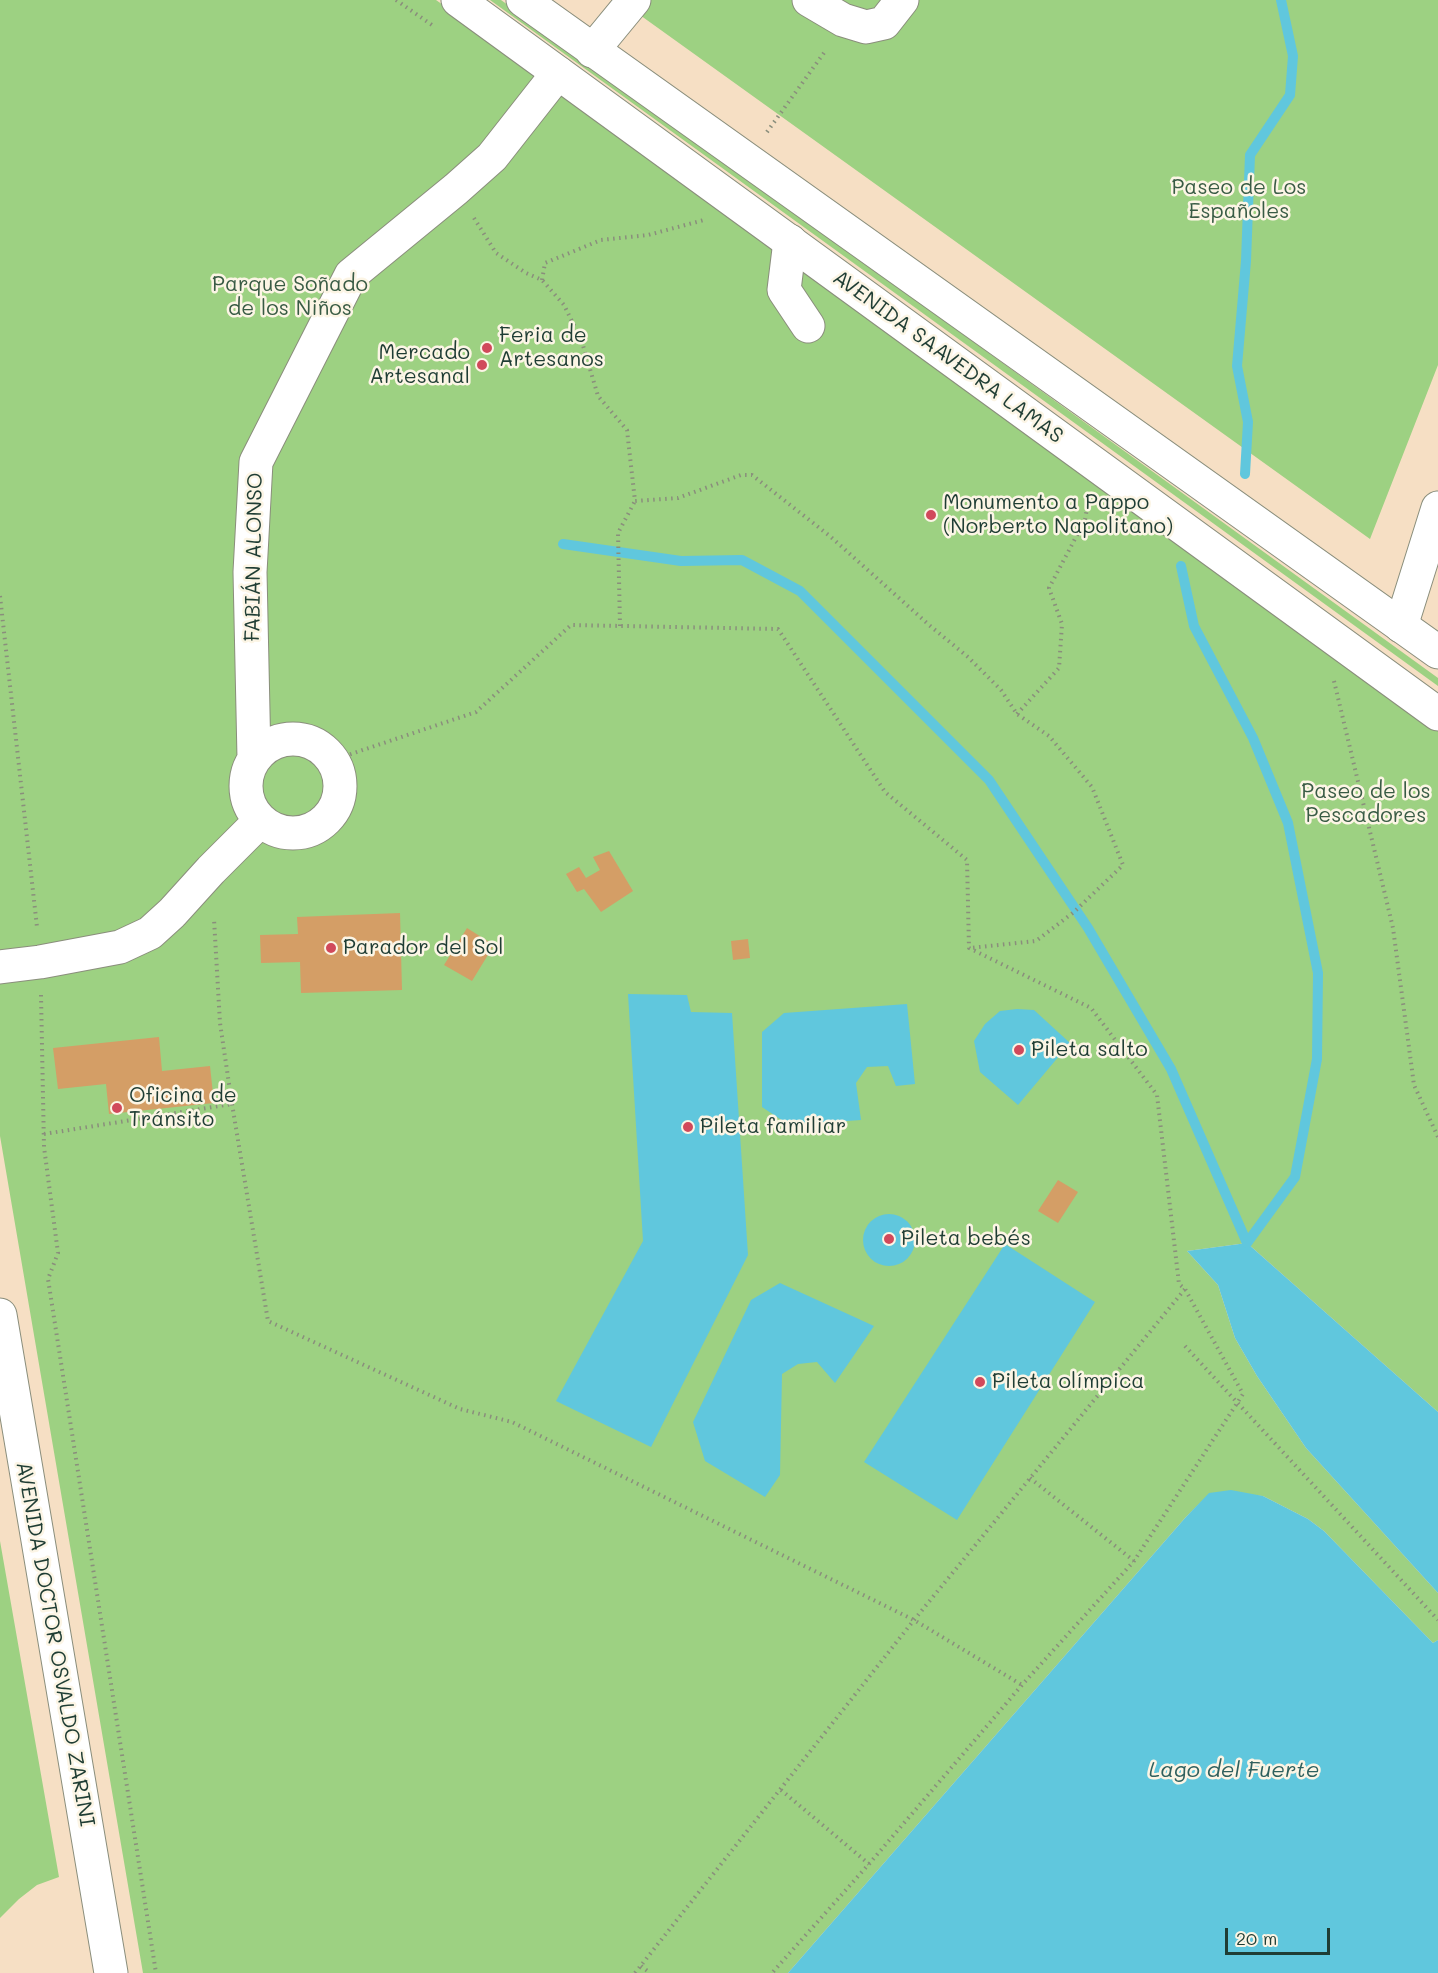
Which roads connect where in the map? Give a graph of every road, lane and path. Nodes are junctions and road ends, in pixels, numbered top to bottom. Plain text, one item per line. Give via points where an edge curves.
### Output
1 (458, 0) edge
2 (523, 0) edge
3 (604, 0) edge
4 (634, 0) edge
5 (809, 0) edge
6 (902, 0) edge
7 (584, 44) junction
8 (558, 73) junction
9 (456, 189) junction
10 (790, 241) junction
11 (807, 326) dead end
12 (1090, 492) dead end
13 (635, 501) junction
14 (1437, 516) edge
15 (0, 597) edge
16 (620, 626) junction
17 (1401, 626) junction
18 (1438, 652) edge
19 (1333, 677) dead end
20 (1017, 714) junction
21 (1438, 714) edge
22 (254, 758) junction
23 (333, 760) junction
24 (260, 821) junction
25 (211, 870) junction
26 (969, 948) junction
27 (40, 962) junction
28 (0, 967) edge
29 (232, 1104) junction
30 (44, 1134) junction
31 (1438, 1137) edge
32 (1185, 1289) junction
33 (0, 1315) edge
34 (1185, 1346) dead end
35 (1030, 1478) junction
36 (1134, 1561) junction
37 (914, 1620) junction
38 (1438, 1620) edge
39 (1022, 1684) junction
40 (781, 1790) junction
41 (868, 1864) junction
42 (641, 1966) junction
43 (111, 1973) edge
44 (156, 1973) edge
45 (635, 1973) edge
46 (650, 1973) edge
47 (772, 1973) edge

1 - 8 main road, AVENIDA SAAVEDRA LAMAS
2 - 7 main road, AVENIDA SAAVEDRA LAMAS
3 - 7 main road
4 - 7 main road
5 - 6 main road via 843,20 866,27 884,23
7 - 17 main road, AVENIDA SAAVEDRA LAMAS
8 - 9 main road, FABIÁN ALONSO via 492,157
8 - 10 main road, AVENIDA SAAVEDRA LAMAS
9 - 13 path via 496,253 542,280 564,304 582,342 598,396 627,430
9 - 22 main road, FABIÁN ALONSO via 351,275 256,462 250,572
10 - 11 main road via 784,290
10 - 21 main road, AVENIDA SAAVEDRA LAMAS
12 - 20 path via 1085,520 1049,588 1062,624 1059,669
13 - 16 path via 618,533
13 - 20 path via 678,498 741,475 752,475 831,537 968,657 1001,690
14 - 17 main road
15 - 27 path
16 - 23 path via 571,625 476,712
16 - 26 path via 778,629 885,792 968,860
17 - 18 main road, AVENIDA SAAVEDRA LAMAS
19 - 31 path via 1393,928 1414,1085
20 - 26 path via 1049,736 1092,787 1123,864 1074,912 1036,941
22 - 23 main road via 272,743 295,738 317,744
22 - 24 main road, FABIÁN ALONSO via 246,779 248,802
23 - 24 main road via 341,782 338,805 324,823 303,834 280,832
24 - 25 main road
25 - 27 main road via 150,933 120,947
25 - 29 path via 220,1023
26 - 32 path via 1091,1008 1157,1095 1179,1284
27 - 28 main road
27 - 30 path
29 - 30 path
29 - 37 path via 268,1321 460,1409 512,1422
30 - 44 path via 58,1253 48,1279
32 - 35 path
32 - 36 path via 1243,1394
33 - 43 main road, AVENIDA DOCTOR OSVALDO ZARINI
34 - 38 path
35 - 36 path
35 - 37 path
36 - 39 path
37 - 39 path
37 - 40 path
39 - 41 path
40 - 41 path
40 - 42 path
41 - 47 path
42 - 45 path
42 - 46 path

